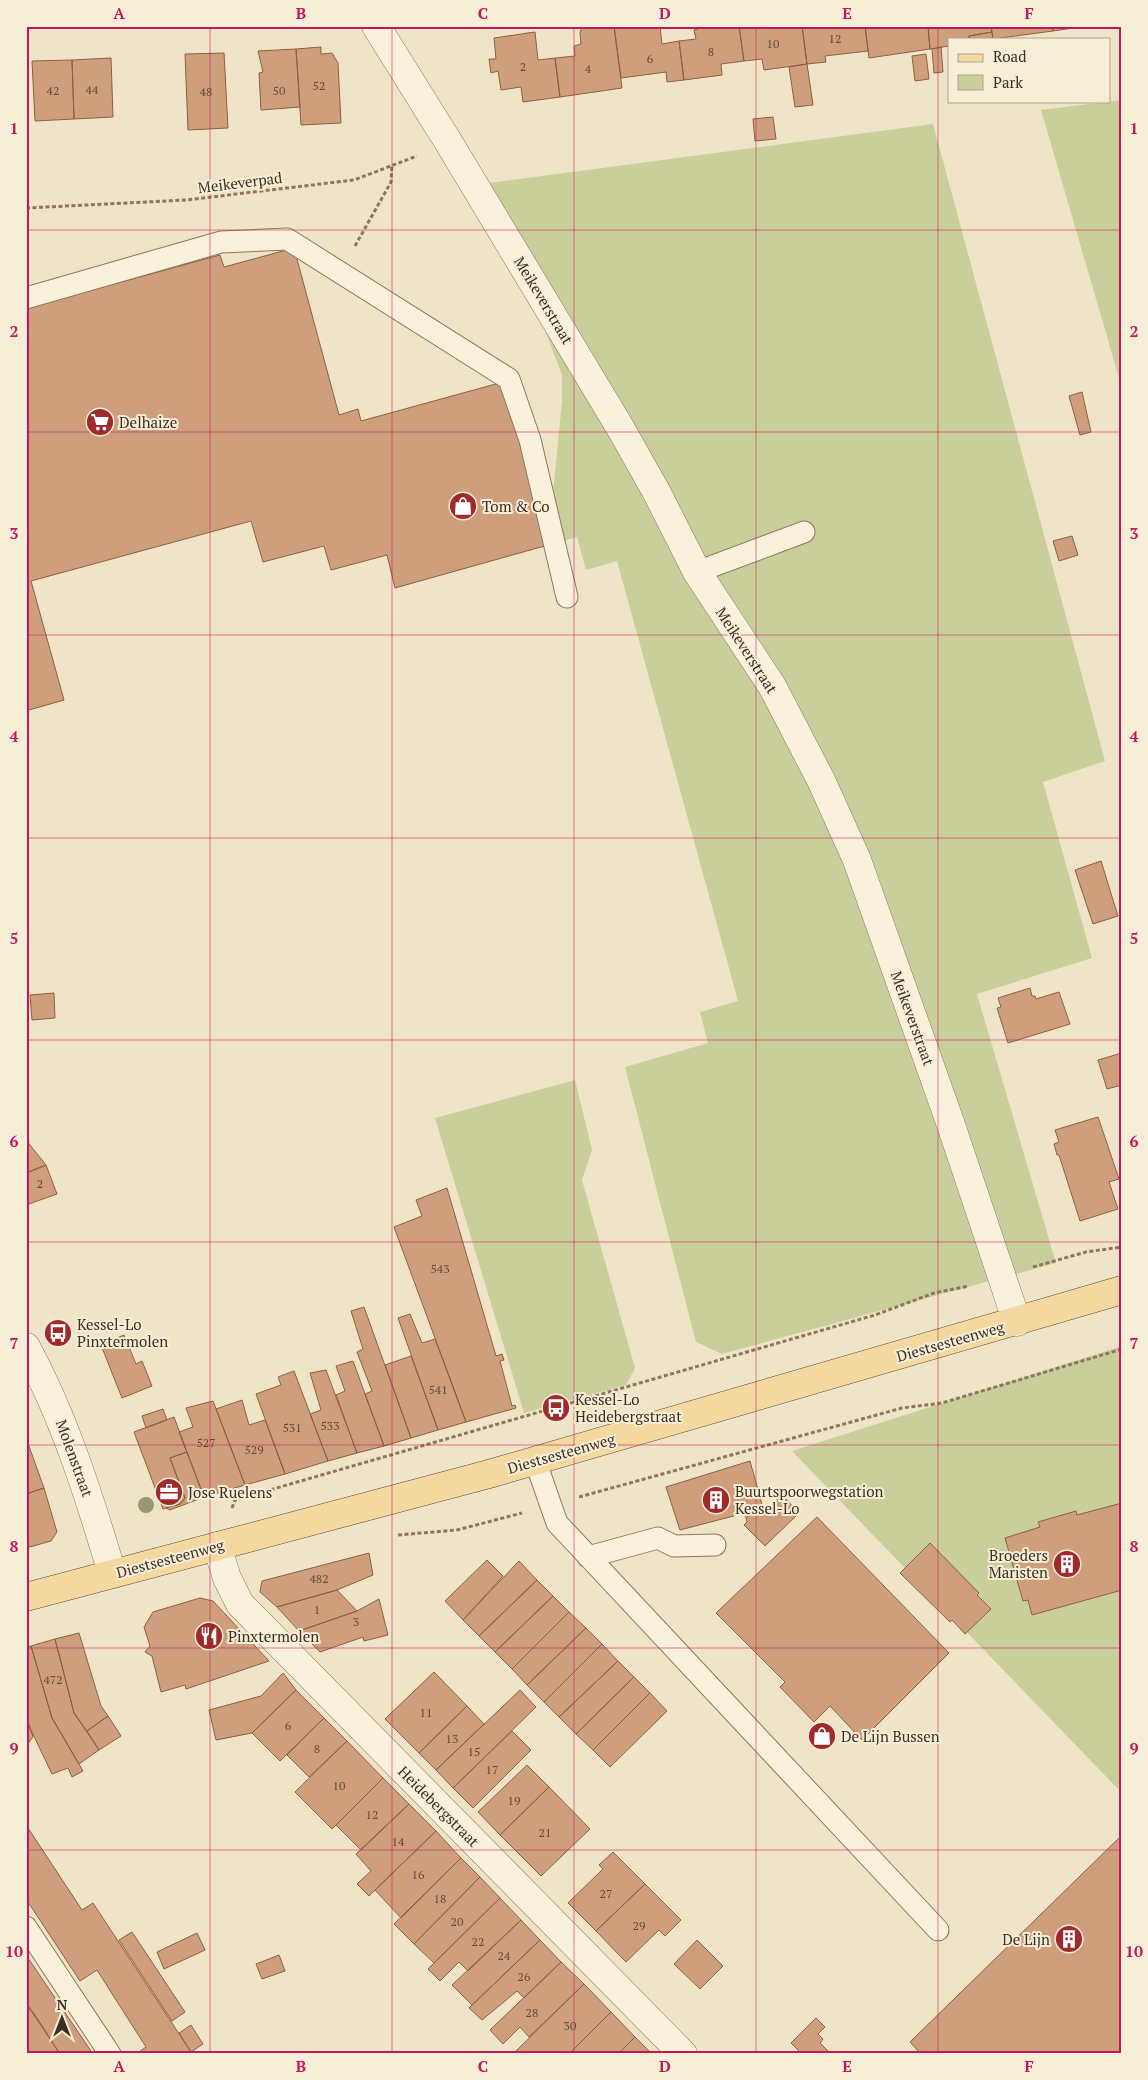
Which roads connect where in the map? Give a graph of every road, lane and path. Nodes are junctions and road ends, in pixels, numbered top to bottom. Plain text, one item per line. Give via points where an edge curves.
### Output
1 (376, 26) edge
2 (450, 143) junction
3 (392, 165) junction
4 (26, 208) edge
5 (340, 272) junction
6 (26, 298) edge
7 (804, 532) dead end
8 (697, 572) junction
9 (567, 597) dead end
10 (1122, 1247) edge
11 (1049, 1262) dead end
12 (959, 1289) dead end
13 (1122, 1290) edge
14 (1017, 1322) junction
15 (26, 1347) edge
16 (1122, 1349) edge
17 (536, 1460) junction
18 (551, 1505) junction
19 (396, 1535) dead end
20 (715, 1545) dead end
21 (217, 1546) junction
22 (588, 1557) junction
23 (112, 1573) junction
24 (26, 1597) edge
25 (26, 1927) edge
26 (938, 1930) dead end
27 (110, 2054) edge
28 (683, 2054) edge

1 - 2 street, Meikeverstraat
2 - 3 path, Meikeverpad
2 - 8 street, Meikeverstraat via 626,437
3 - 4 path, Meikeverpad via 344,182 186,200
3 - 5 path via 390,182
5 - 6 lane via 287,239 221,242
5 - 9 lane via 509,379 530,440
7 - 8 lane
8 - 14 street, Meikeverstraat via 772,686 821,780 857,860
10 - 11 path
12 - 21 path via 934,1293 875,1315 235,1500
13 - 14 main road, Diestsesteenweg
14 - 17 main road, Diestsesteenweg
15 - 23 street, Molenstraat via 48,1388 73,1452
16 - 18 path via 942,1403 902,1408
17 - 18 lane
17 - 21 main road, Diestsesteenweg
18 - 19 path via 457,1530
18 - 22 lane via 556,1523
20 - 22 lane via 674,1546 658,1538
21 - 23 main road, Diestsesteenweg
21 - 28 street, Heidebergstraat via 227,1578 240,1604
22 - 26 lane
23 - 24 main road, Diestsesteenweg
25 - 27 lane

